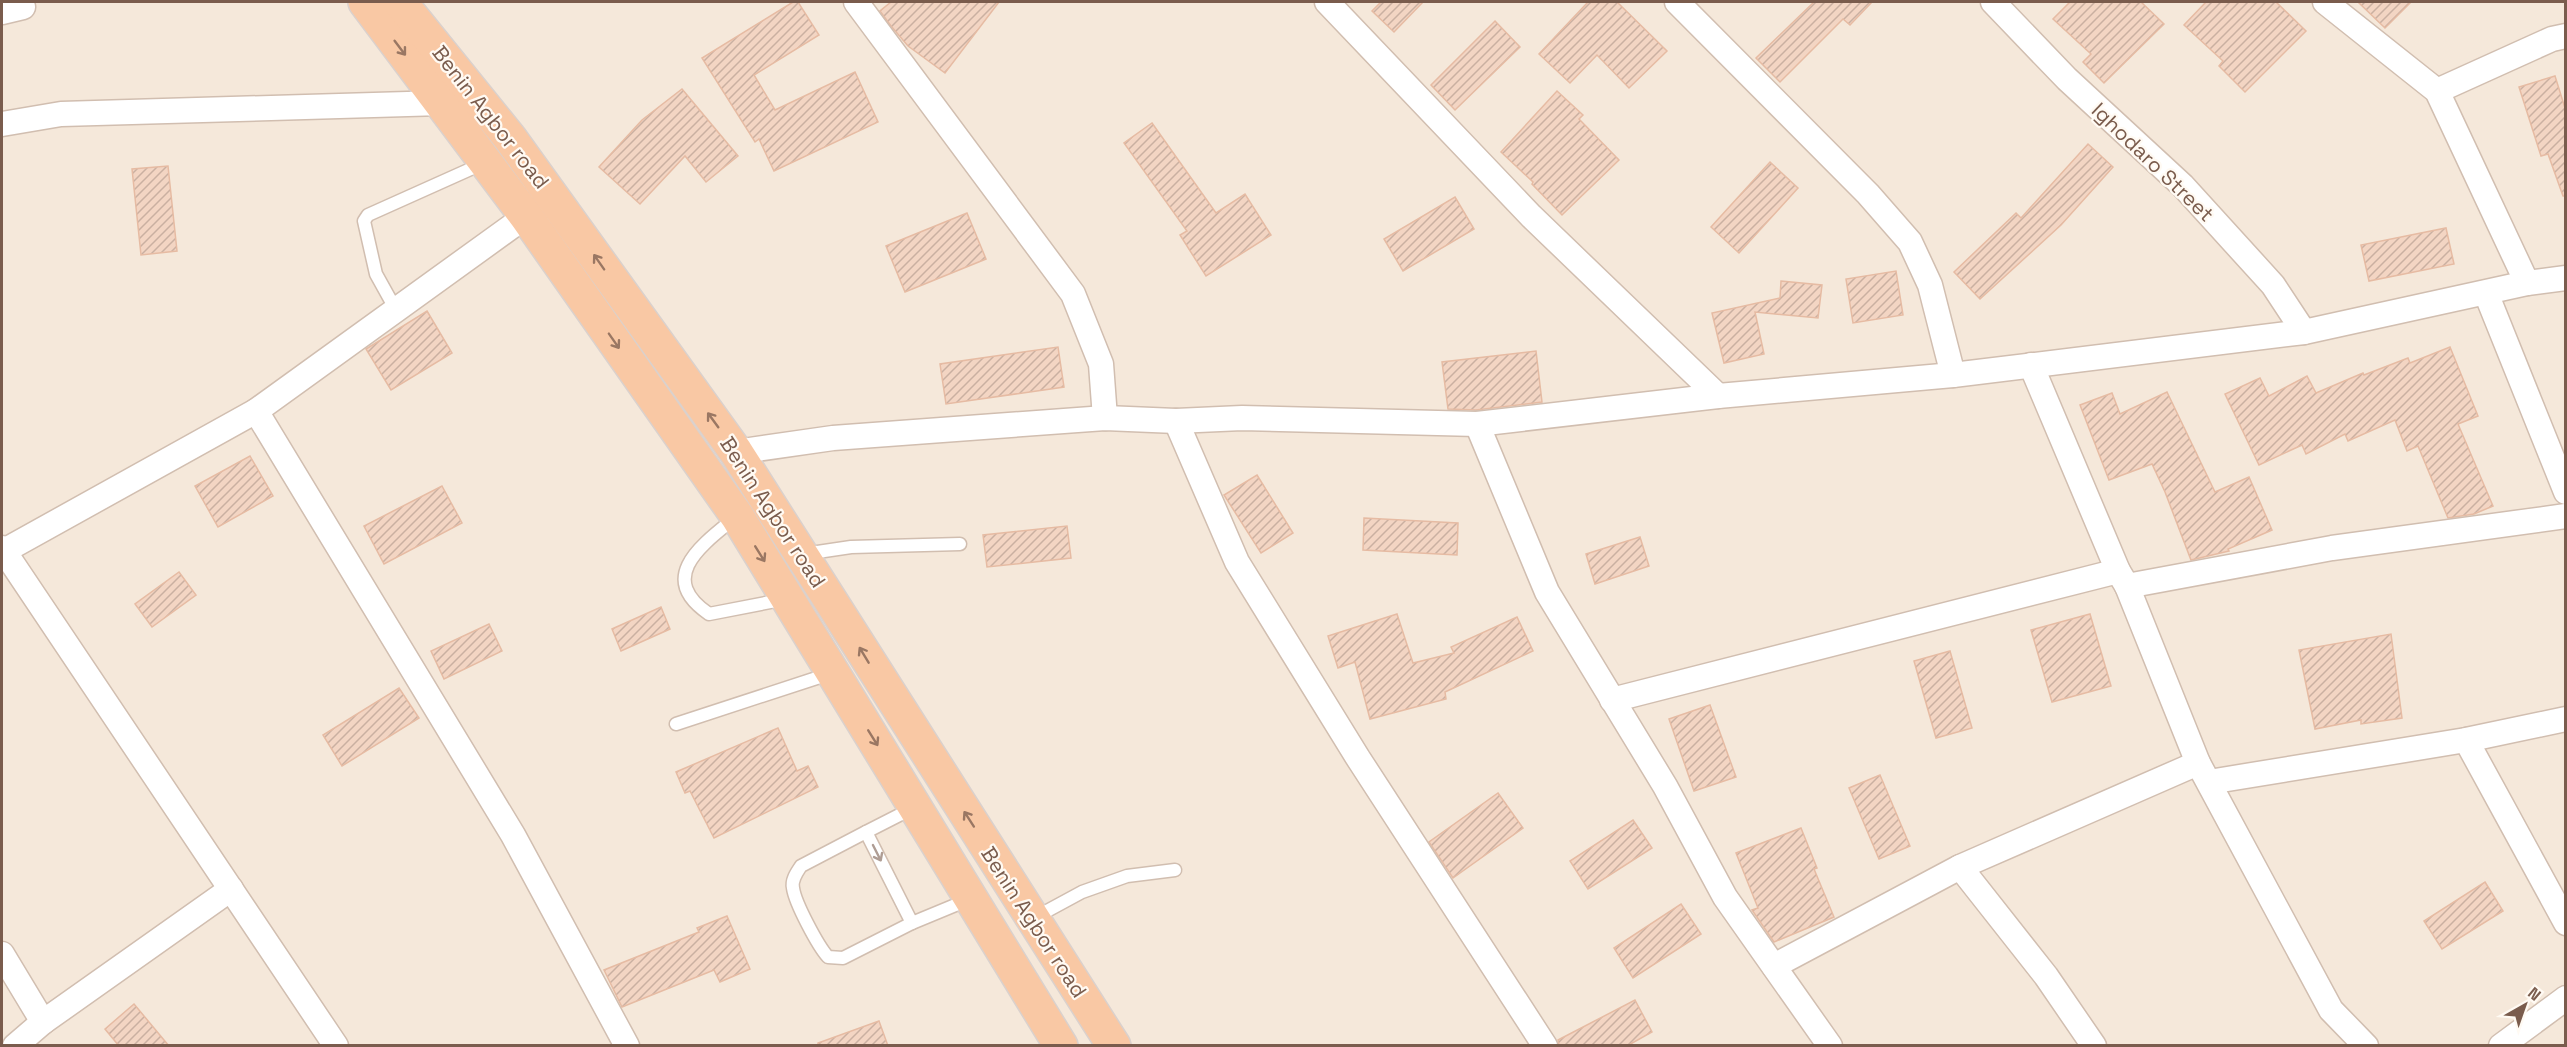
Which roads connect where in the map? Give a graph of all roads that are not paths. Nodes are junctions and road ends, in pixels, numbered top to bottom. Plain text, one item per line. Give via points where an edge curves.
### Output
1 (365, 2) edge
2 (400, 2) edge
3 (856, 2) edge
4 (1328, 2) edge
5 (1677, 2) edge
6 (1993, 2) edge
7 (2325, 2) edge
8 (2565, 36) edge
9 (2438, 91) junction
10 (442, 104) junction
11 (2, 124) edge
12 (486, 162) junction
13 (526, 216) junction
14 (2565, 278) edge
15 (2527, 283) junction
16 (2486, 292) junction
17 (396, 310) junction
18 (2304, 332) junction
19 (2031, 365) junction
20 (1953, 375) junction
21 (1718, 396) junction
22 (256, 411) junction
23 (1105, 418) junction
24 (1176, 421) junction
25 (1477, 424) junction
26 (736, 452) junction
27 (2565, 492) edge
28 (737, 516) junction
29 (2565, 516) edge
30 (960, 544) dead end
31 (3, 549) edge
32 (803, 555) junction
33 (2122, 578) junction
34 (788, 599) junction
35 (833, 673) junction
36 (1612, 700) junction
37 (2565, 719) edge
38 (676, 724) dead end
39 (2466, 740) junction
40 (2203, 772) junction
41 (916, 807) junction
42 (866, 832) junction
43 (1960, 867) junction
44 (1175, 870) dead end
45 (231, 889) junction
46 (971, 898) junction
47 (1033, 919) junction
48 (912, 923) junction
49 (2565, 923) edge
50 (2, 954) edge
51 (1774, 966) junction
52 (2565, 998) edge
53 (43, 1022) junction
54 (1105, 1043) edge
55 (332, 1044) edge
56 (15, 1046) edge
57 (627, 1046) edge
58 (1061, 1046) edge
59 (1545, 1046) edge
60 (1830, 1046) edge
61 (2094, 1046) edge
62 (2366, 1046) edge
63 (2500, 1046) edge

1 -> 10 highway, Benin Agbor road
26 -> 2 highway, Benin Agbor road via 510,138
3 - 23 street via 1074,294 1101,364
4 - 21 street via 1531,216
5 - 20 street via 1868,194 1910,242 1930,285
6 - 18 street, Ighodaro Street via 2067,79 2182,186 2273,285
7 - 9 street
8 - 9 street
9 - 15 street
10 - 11 street via 61,114
10 - 12 highway, Benin Agbor road
12 - 13 highway, Benin Agbor road
12 - 17 lane via 368,215 364,221 376,274
13 - 17 street
13 -> 28 highway, Benin Agbor road
14 - 15 street
15 - 16 street
16 - 18 street
16 - 27 street
17 - 22 street
18 - 19 street
19 - 20 street
19 - 33 street
20 - 21 street
21 - 25 street
22 - 31 street
22 - 57 street via 513,835
23 - 24 street
23 - 26 street via 833,438
24 - 25 street via 1242,418
24 - 59 street via 1237,562 1358,758
25 - 36 street via 1547,592
26 - 32 highway, Benin Agbor road
28 -> 34 highway, Benin Agbor road
28 - 34 lane via 687,563 684,586 694,604 709,614
29 - 33 street
30 - 32 lane via 851,547
31 - 45 street
47 -> 32 highway, Benin Agbor road
33 - 36 street
33 - 40 street
34 - 35 highway, Benin Agbor road
35 - 38 lane
35 -> 41 highway, Benin Agbor road
36 - 51 street via 1665,786 1725,897
37 - 39 street
39 - 40 street
39 - 49 street
40 - 43 street
40 - 62 street via 2331,1010
41 - 42 lane
41 - 46 highway, Benin Agbor road
42 -> 48 lane
42 - 48 lane via 801,866 795,874 792,887 819,948 828,957 843,958
43 - 51 street
43 - 61 street via 2046,976
44 - 47 lane via 1127,876 1082,892
45 - 53 street
45 - 55 street
46 - 48 lane
46 - 58 highway, Benin Agbor road
47 - 54 highway, Benin Agbor road
50 - 53 street
51 - 60 street
52 - 63 street
53 - 56 street

